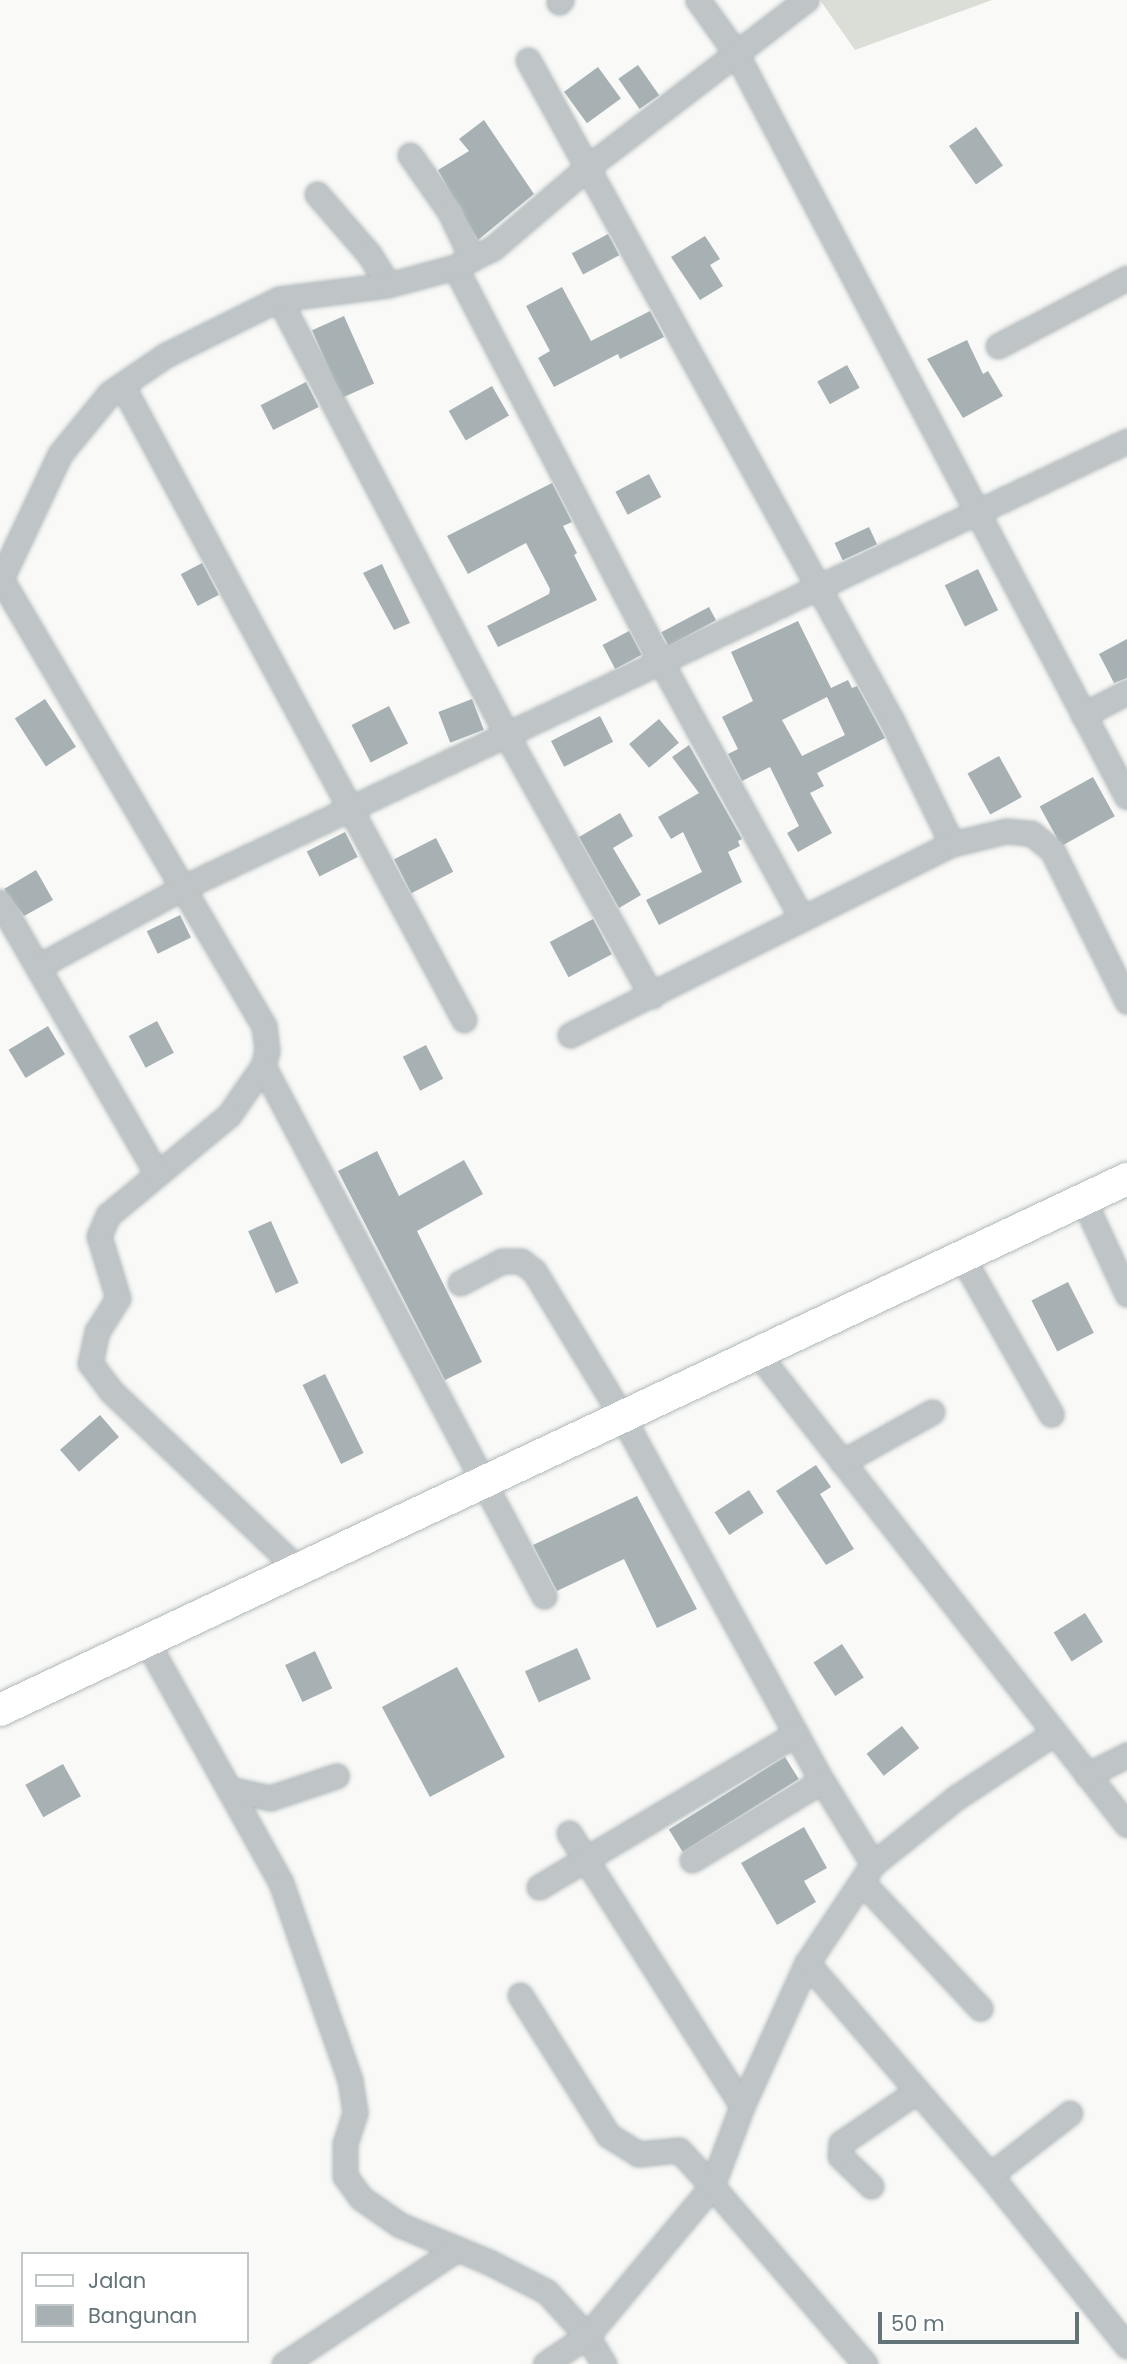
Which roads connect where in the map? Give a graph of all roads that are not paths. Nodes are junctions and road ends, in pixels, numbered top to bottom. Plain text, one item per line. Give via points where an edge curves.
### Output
1 (698, 0) edge
2 (806, 0) edge
3 (736, 53) junction
4 (528, 61) dead end
5 (410, 155) dead end
6 (588, 167) junction
7 (317, 194) dead end
8 (464, 263) junction
9 (1127, 278) edge
10 (388, 285) junction
11 (279, 299) junction
12 (998, 346) dead end
13 (122, 385) junction
14 (1127, 441) edge
15 (979, 512) junction
16 (0, 580) edge
17 (817, 585) junction
18 (661, 662) junction
19 (1127, 692) edge
20 (1083, 715) junction
21 (506, 734) junction
22 (1127, 797) edge
23 (351, 811) junction
24 (952, 844) junction
25 (182, 888) junction
26 (0, 902) edge
27 (802, 919) junction
28 (39, 966) junction
29 (652, 996) junction
30 (1127, 1001) edge
31 (464, 1020) dead end
32 (570, 1035) dead end
33 (263, 1066) junction
34 (157, 1174) junction
35 (1127, 1179) edge
36 (1083, 1199) junction
37 (961, 1255) junction
38 (460, 1283) dead end
39 (1127, 1294) edge
40 (758, 1354) junction
41 (932, 1412) dead end
42 (1051, 1414) dead end
43 (623, 1418) junction
44 (842, 1462) junction
45 (482, 1480) junction
46 (300, 1571) junction
47 (544, 1596) dead end
48 (147, 1642) junction
49 (0, 1710) edge
50 (796, 1734) junction
51 (1054, 1734) junction
52 (1127, 1755) edge
53 (1087, 1775) junction
54 (336, 1776) dead end
55 (822, 1781) junction
56 (229, 1789) junction
57 (1127, 1825) edge
58 (569, 1833) dead end
59 (585, 1858) junction
60 (692, 1860) dead end
61 (868, 1873) junction
62 (539, 1888) dead end
63 (807, 1963) junction
64 (520, 1995) dead end
65 (980, 2008) dead end
66 (916, 2092) junction
67 (742, 2106) junction
68 (1070, 2113) dead end
69 (990, 2175) junction
70 (712, 2186) junction
71 (871, 2186) dead end
72 (457, 2249) junction
73 (587, 2336) junction
74 (1127, 2346) edge
75 (284, 2364) edge
76 (545, 2364) edge
77 (604, 2364) edge
78 (865, 2364) edge

1 - 3 street
2 - 3 street
3 - 6 street
3 - 15 street
4 - 6 street
5 - 8 street via 450,212
6 - 8 street via 526,222
6 - 17 street
7 - 10 street via 369,254
8 - 10 street
8 - 18 street
9 - 12 street
10 - 11 street
11 - 13 street via 166,355
11 - 21 street
13 - 16 street via 60,454
13 - 23 street
14 - 15 street
15 - 17 street
15 - 20 street
16 - 25 street
17 - 18 street
17 - 24 street via 892,721
18 - 21 street
18 - 27 street
19 - 20 street
20 - 22 street
21 - 23 street
21 - 29 street
23 - 25 street
23 - 31 street
24 - 27 street
24 - 30 street via 1006,831 1031,834 1052,850
25 - 28 street
25 - 33 street via 264,1026
26 - 28 street
27 - 29 street
28 - 34 street
29 - 32 street
33 - 34 street via 229,1115
33 - 45 street
34 - 46 street via 108,1215 99,1236 118,1298 97,1331 90,1363 111,1391
35 - 36 main road
36 - 37 main road
36 - 39 street
37 - 40 main road
37 - 42 street
38 - 43 street via 502,1261 521,1261 534,1271
40 - 43 main road
40 - 44 street
41 - 44 street
43 - 45 main road
43 - 50 street
44 - 51 street
45 - 46 main road
45 - 47 street
46 - 48 main road
48 - 49 main road
48 - 56 street
50 - 55 street
50 - 59 street
51 - 53 street
51 - 61 street via 957,1797
52 - 53 street
53 - 57 street
54 - 56 street via 270,1798
55 - 60 street
55 - 61 street
56 - 72 street via 281,1883 350,2080 355,2113 345,2144 345,2176 361,2198 400,2225
58 - 59 street
59 - 62 street
59 - 67 street
61 - 63 street
61 - 65 street
63 - 66 street
63 - 67 street
64 - 70 street via 608,2135 638,2154 680,2150
66 - 69 street
66 - 71 street via 841,2143 841,2156
67 - 70 street
68 - 69 street
69 - 74 street
70 - 73 street
70 - 78 street
72 - 73 street via 547,2292
72 - 75 street
73 - 76 street
73 - 77 street

